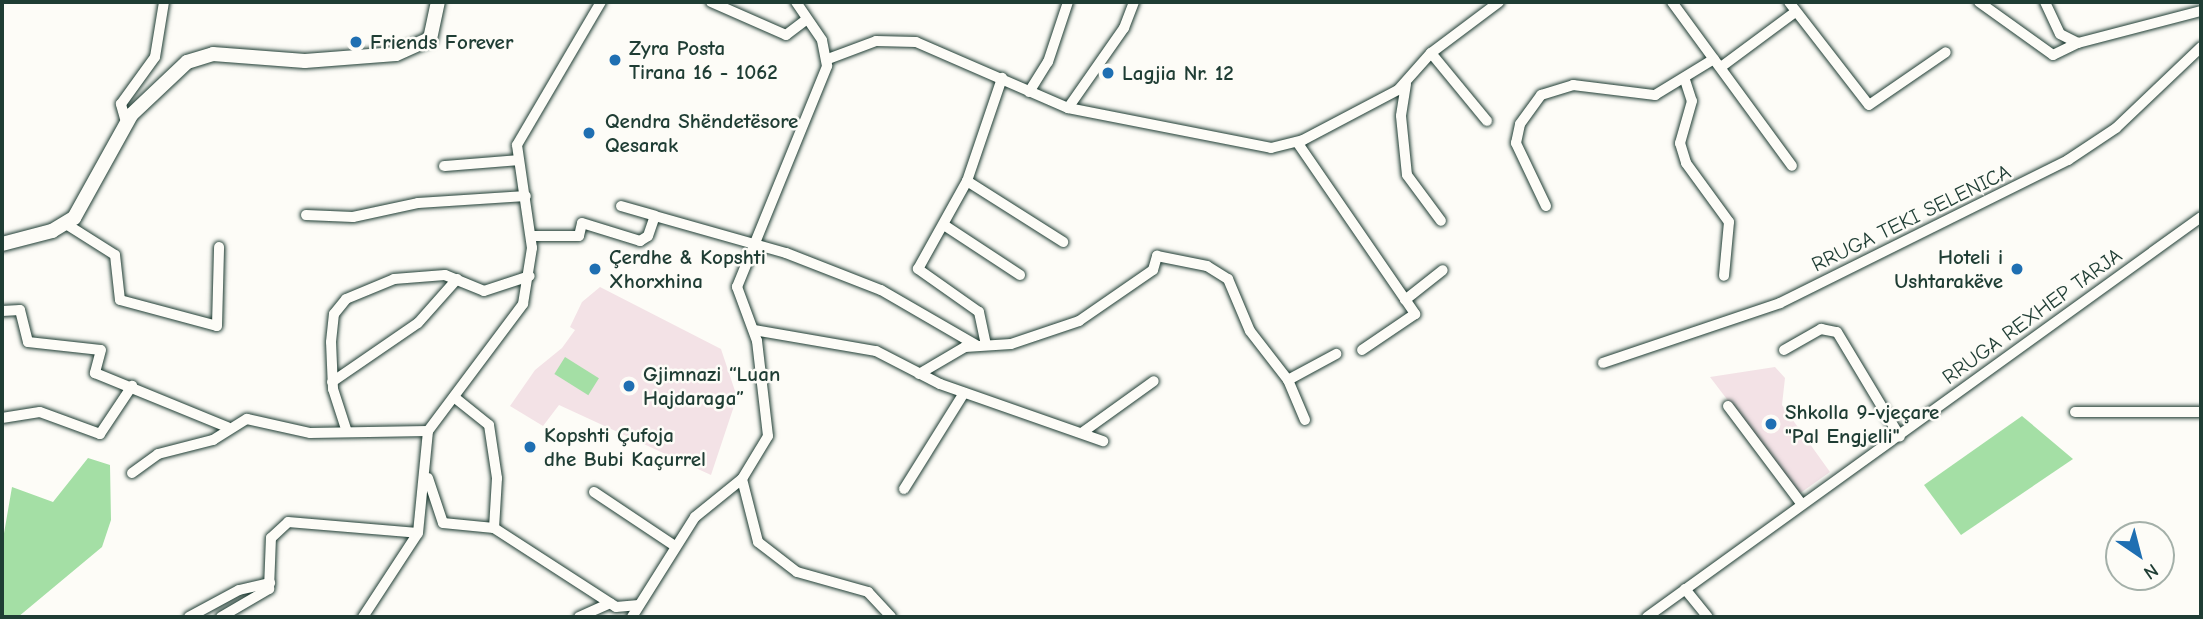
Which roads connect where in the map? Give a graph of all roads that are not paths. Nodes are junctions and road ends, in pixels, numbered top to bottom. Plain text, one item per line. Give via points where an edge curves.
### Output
1 (164, 2) edge
2 (438, 2) edge
3 (601, 2) edge
4 (711, 2) edge
5 (1068, 2) edge
6 (1499, 2) edge
7 (1672, 2) edge
8 (1788, 2) edge
9 (1979, 2) edge
10 (2045, 2) edge
11 (797, 4) edge
12 (1134, 5) edge
13 (2201, 11) edge
14 (1795, 12) junction
15 (807, 19) junction
16 (2078, 43) junction
17 (2201, 47) edge
18 (1946, 52) dead end
19 (1431, 53) junction
20 (828, 59) junction
21 (1718, 63) junction
22 (1002, 78) junction
23 (1685, 80) junction
24 (1407, 82) junction
25 (1029, 92) junction
26 (1068, 108) junction
27 (1487, 121) dead end
28 (126, 122) junction
29 (1297, 142) junction
30 (518, 160) junction
31 (444, 166) dead end
32 (1792, 166) dead end
33 (967, 181) junction
34 (526, 196) junction
35 (621, 206) dead end
36 (1546, 206) dead end
37 (306, 215) dead end
38 (655, 216) junction
39 (2201, 217) edge
40 (1441, 221) dead end
41 (66, 224) junction
42 (944, 225) junction
43 (531, 236) junction
44 (1063, 242) dead end
45 (755, 243) junction
46 (2, 244) edge
47 (219, 247) dead end
48 (1443, 270) dead end
49 (1020, 275) dead end
50 (530, 276) junction
51 (1724, 276) dead end
52 (457, 279) junction
53 (1405, 300) junction
54 (2, 311) edge
55 (754, 330) junction
56 (981, 345) junction
57 (1362, 350) dead end
58 (1784, 350) dead end
59 (1336, 354) dead end
60 (1603, 363) dead end
61 (919, 374) junction
62 (1288, 380) junction
63 (1154, 381) dead end
64 (332, 382) junction
65 (132, 386) junction
66 (964, 393) junction
67 (454, 397) junction
68 (1728, 406) dead end
69 (2075, 412) dead end
70 (2201, 412) edge
71 (2, 418) edge
72 (1305, 420) dead end
73 (227, 426) junction
74 (346, 429) junction
75 (428, 431) junction
76 (1083, 432) junction
77 (1900, 437) junction
78 (1103, 441) dead end
79 (426, 469) junction
80 (132, 473) dead end
81 (742, 479) junction
82 (904, 489) dead end
83 (594, 492) dead end
84 (1800, 502) junction
85 (494, 528) junction
86 (418, 533) junction
87 (675, 545) junction
88 (270, 583) junction
89 (1685, 589) junction
90 (610, 603) junction
91 (639, 605) junction
92 (189, 617) edge
93 (221, 617) edge
94 (363, 617) edge
95 (579, 617) edge
96 (632, 617) edge
97 (891, 617) edge
98 (1647, 617) edge
99 (1707, 617) edge

1 - 28 street via 155,57 121,104
2 - 28 main road via 434,33 410,50 319,61 204,55 171,73
3 - 30 street via 517,145
4 - 15 street via 786,35
5 - 25 street via 1048,62
6 - 19 street
7 - 21 street
8 - 14 street
9 - 16 street via 2053,55
10 - 16 street via 2060,34
11 - 15 street
12 - 26 street
13 - 16 street
14 - 18 street via 1869,105
14 - 21 street
15 - 20 street
17 - 60 street, RRUGA TEKI SELENICA via 2116,128 2068,160 1780,303
19 - 24 street
19 - 27 street
20 - 22 street via 901,39
20 - 45 street
21 - 23 street
21 - 32 street
22 - 25 street
22 - 33 street
23 - 36 street via 1655,95 1573,85 1541,95 1520,124 1516,143
23 - 51 street via 1692,101 1680,143 1729,222
24 - 29 street
24 - 40 street via 1401,105 1407,174
25 - 26 street
26 - 29 street via 1235,146
28 - 41 main road via 93,193
29 - 53 street
30 - 31 street
30 - 34 street
33 - 42 street
33 - 44 street
34 - 37 street via 418,203 354,217
34 - 43 street
35 - 38 street
38 - 43 street via 649,236 640,241 582,223 579,236
38 - 45 street
39 - 77 street, RRUGA REXHEP TARJA
41 - 46 main road
41 - 47 street via 115,255 120,300 216,326
42 - 49 street
42 - 56 street via 918,269 979,312
43 - 50 street
45 - 55 street via 737,287
45 - 56 street via 906,301
48 - 53 street
50 - 52 street via 485,291
50 - 67 street via 523,304
52 - 64 street via 418,323
52 - 64 street via 394,279 346,299 332,325
53 - 57 street via 1415,314
54 - 65 street via 20,310 28,342 101,349 95,373
55 - 61 street via 864,348
55 - 81 street via 769,426 762,453
56 - 61 street
56 - 62 street via 1012,344 1079,321 1153,270 1157,256 1207,266 1228,279 1250,331
58 - 77 street via 1821,329 1837,332
59 - 62 street
61 - 66 street
62 - 72 street
63 - 76 street
64 - 74 street
65 - 71 street via 100,434 40,412
65 - 73 street
66 - 76 street
66 - 82 street
67 - 75 street
67 - 85 street via 489,425 497,480
68 - 84 street
69 - 70 street
73 - 74 street via 254,419 310,433
73 - 80 street via 219,438 158,454
74 - 75 street
75 - 79 street
76 - 78 street
77 - 84 street, RRUGA REXHEP TARJA
79 - 85 street via 440,521
79 - 86 street
81 - 87 street via 707,502
81 - 97 street via 758,542 797,572 867,592
83 - 87 street
84 - 89 street, RRUGA REXHEP TARJA
85 - 90 street
86 - 88 street via 288,522 271,538
86 - 94 street
87 - 91 street
88 - 92 street via 239,590
88 - 93 street via 262,596
89 - 98 street, RRUGA REXHEP TARJA
89 - 99 street
90 - 91 street
90 - 95 street
91 - 96 street

